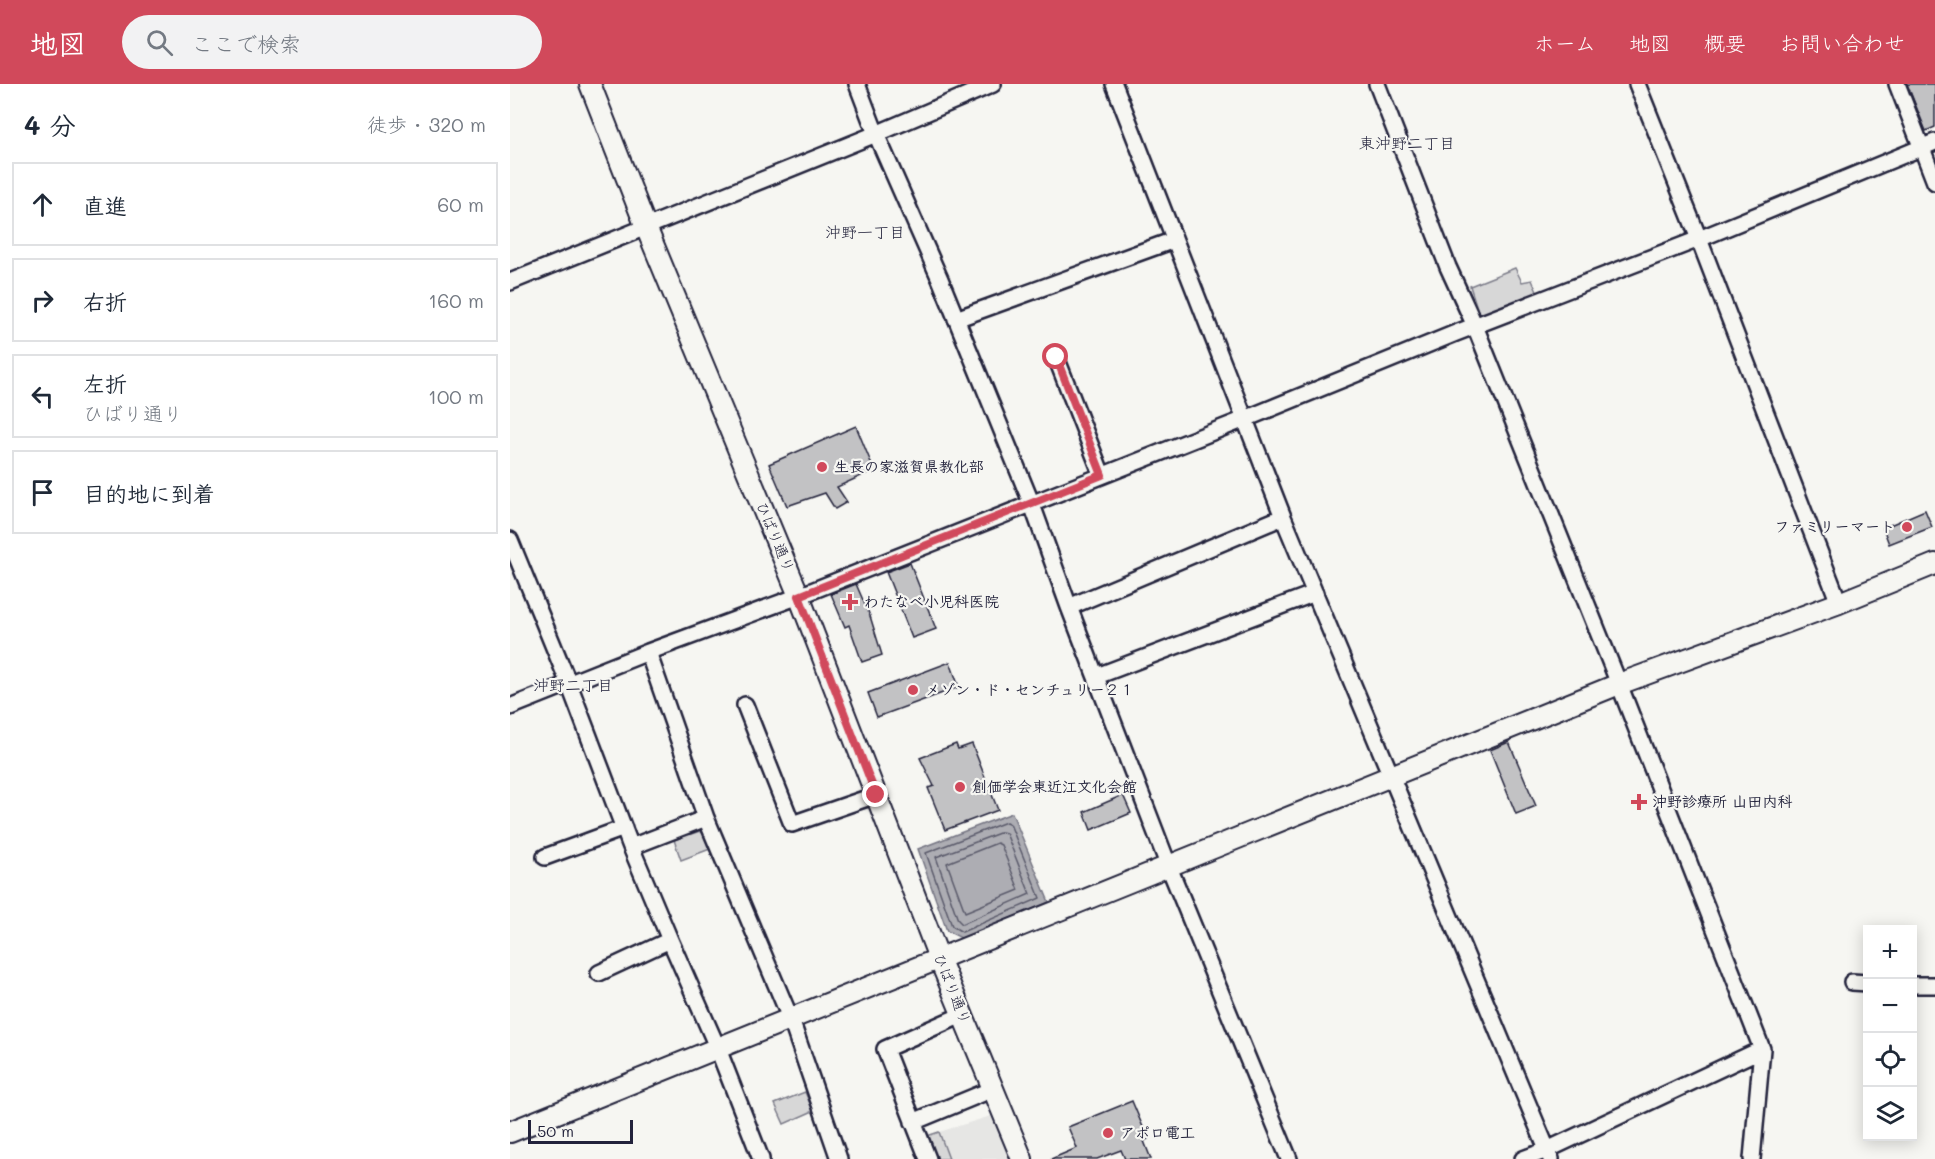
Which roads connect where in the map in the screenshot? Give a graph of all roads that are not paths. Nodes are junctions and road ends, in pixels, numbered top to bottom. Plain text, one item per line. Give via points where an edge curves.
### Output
1 (590, 84) edge
2 (857, 84) edge
3 (993, 84) edge
4 (1114, 84) edge
5 (1377, 84) edge
6 (1637, 84) edge
7 (1897, 84) edge
8 (876, 134) junction
9 (1929, 144) edge
10 (1935, 182) edge
11 (646, 226) junction
12 (1699, 239) junction
13 (1174, 240) junction
14 (510, 282) edge
15 (956, 319) junction
16 (1475, 326) junction
17 (1056, 357) dead end
18 (1245, 419) junction
19 (1102, 475) junction
20 (1031, 502) junction
21 (1283, 518) junction
22 (511, 547) edge
23 (1935, 564) edge
24 (1315, 593) junction
25 (799, 596) junction
26 (1839, 603) junction
27 (1069, 606) junction
28 (648, 652) junction
29 (1097, 676) junction
30 (569, 684) junction
31 (1619, 684) junction
32 (745, 705) dead end
33 (510, 707) edge
34 (1392, 776) junction
35 (876, 795) junction
36 (706, 818) junction
37 (624, 828) junction
38 (631, 847) junction
39 (545, 857) dead end
40 (1169, 867) junction
41 (670, 940) junction
42 (939, 958) junction
43 (599, 974) dead end
44 (1917, 985) edge
45 (1935, 985) edge
46 (962, 1015) junction
47 (791, 1020) junction
48 (718, 1049) junction
49 (1762, 1049) junction
50 (993, 1089) junction
51 (914, 1122) junction
52 (510, 1132) edge
53 (1549, 1154) edge
54 (761, 1159) edge
55 (839, 1159) edge
56 (928, 1159) edge
57 (1022, 1159) edge
58 (1289, 1159) edge
59 (1522, 1159) edge
60 (1752, 1159) edge

1 - 11 street, ひばり通り
2 - 8 street
3 - 8 street
4 - 13 street
5 - 16 street
6 - 12 street
7 - 9 street
8 - 11 street
8 - 15 street
9 - 10 street
9 - 12 street
11 - 14 street
11 - 25 street, ひばり通り
12 - 16 street
12 - 26 street
13 - 15 street
13 - 18 street
15 - 20 street
16 - 18 street
16 - 31 street
17 - 19 street
18 - 19 street
18 - 21 street
19 - 20 street
20 - 25 street
20 - 27 street
21 - 24 street
21 - 27 street
22 - 30 street
23 - 26 street
24 - 29 street
24 - 34 street
25 - 28 street
25 - 35 street, ひばり通り
26 - 31 street
27 - 29 street
28 - 30 street
28 - 36 street
29 - 40 street
30 - 33 street
30 - 37 street
31 - 34 street
31 - 49 street
32 - 35 street via 792,824
34 - 40 street
34 - 53 street
35 - 42 street, ひばり通り
36 - 38 street
36 - 47 street
37 - 38 street
37 - 39 street
38 - 41 street
40 - 42 street
40 - 58 street
41 - 43 street
41 - 48 street
42 - 46 street, ひばり通り
42 - 47 street
44 - 45 street
46 - 50 street, ひばり通り
46 - 51 street via 885,1049
47 - 48 street
47 - 55 street
48 - 52 street
48 - 54 street
49 - 53 street
49 - 60 street
50 - 51 street
50 - 57 street, ひばり通り
51 - 56 street
53 - 59 street

